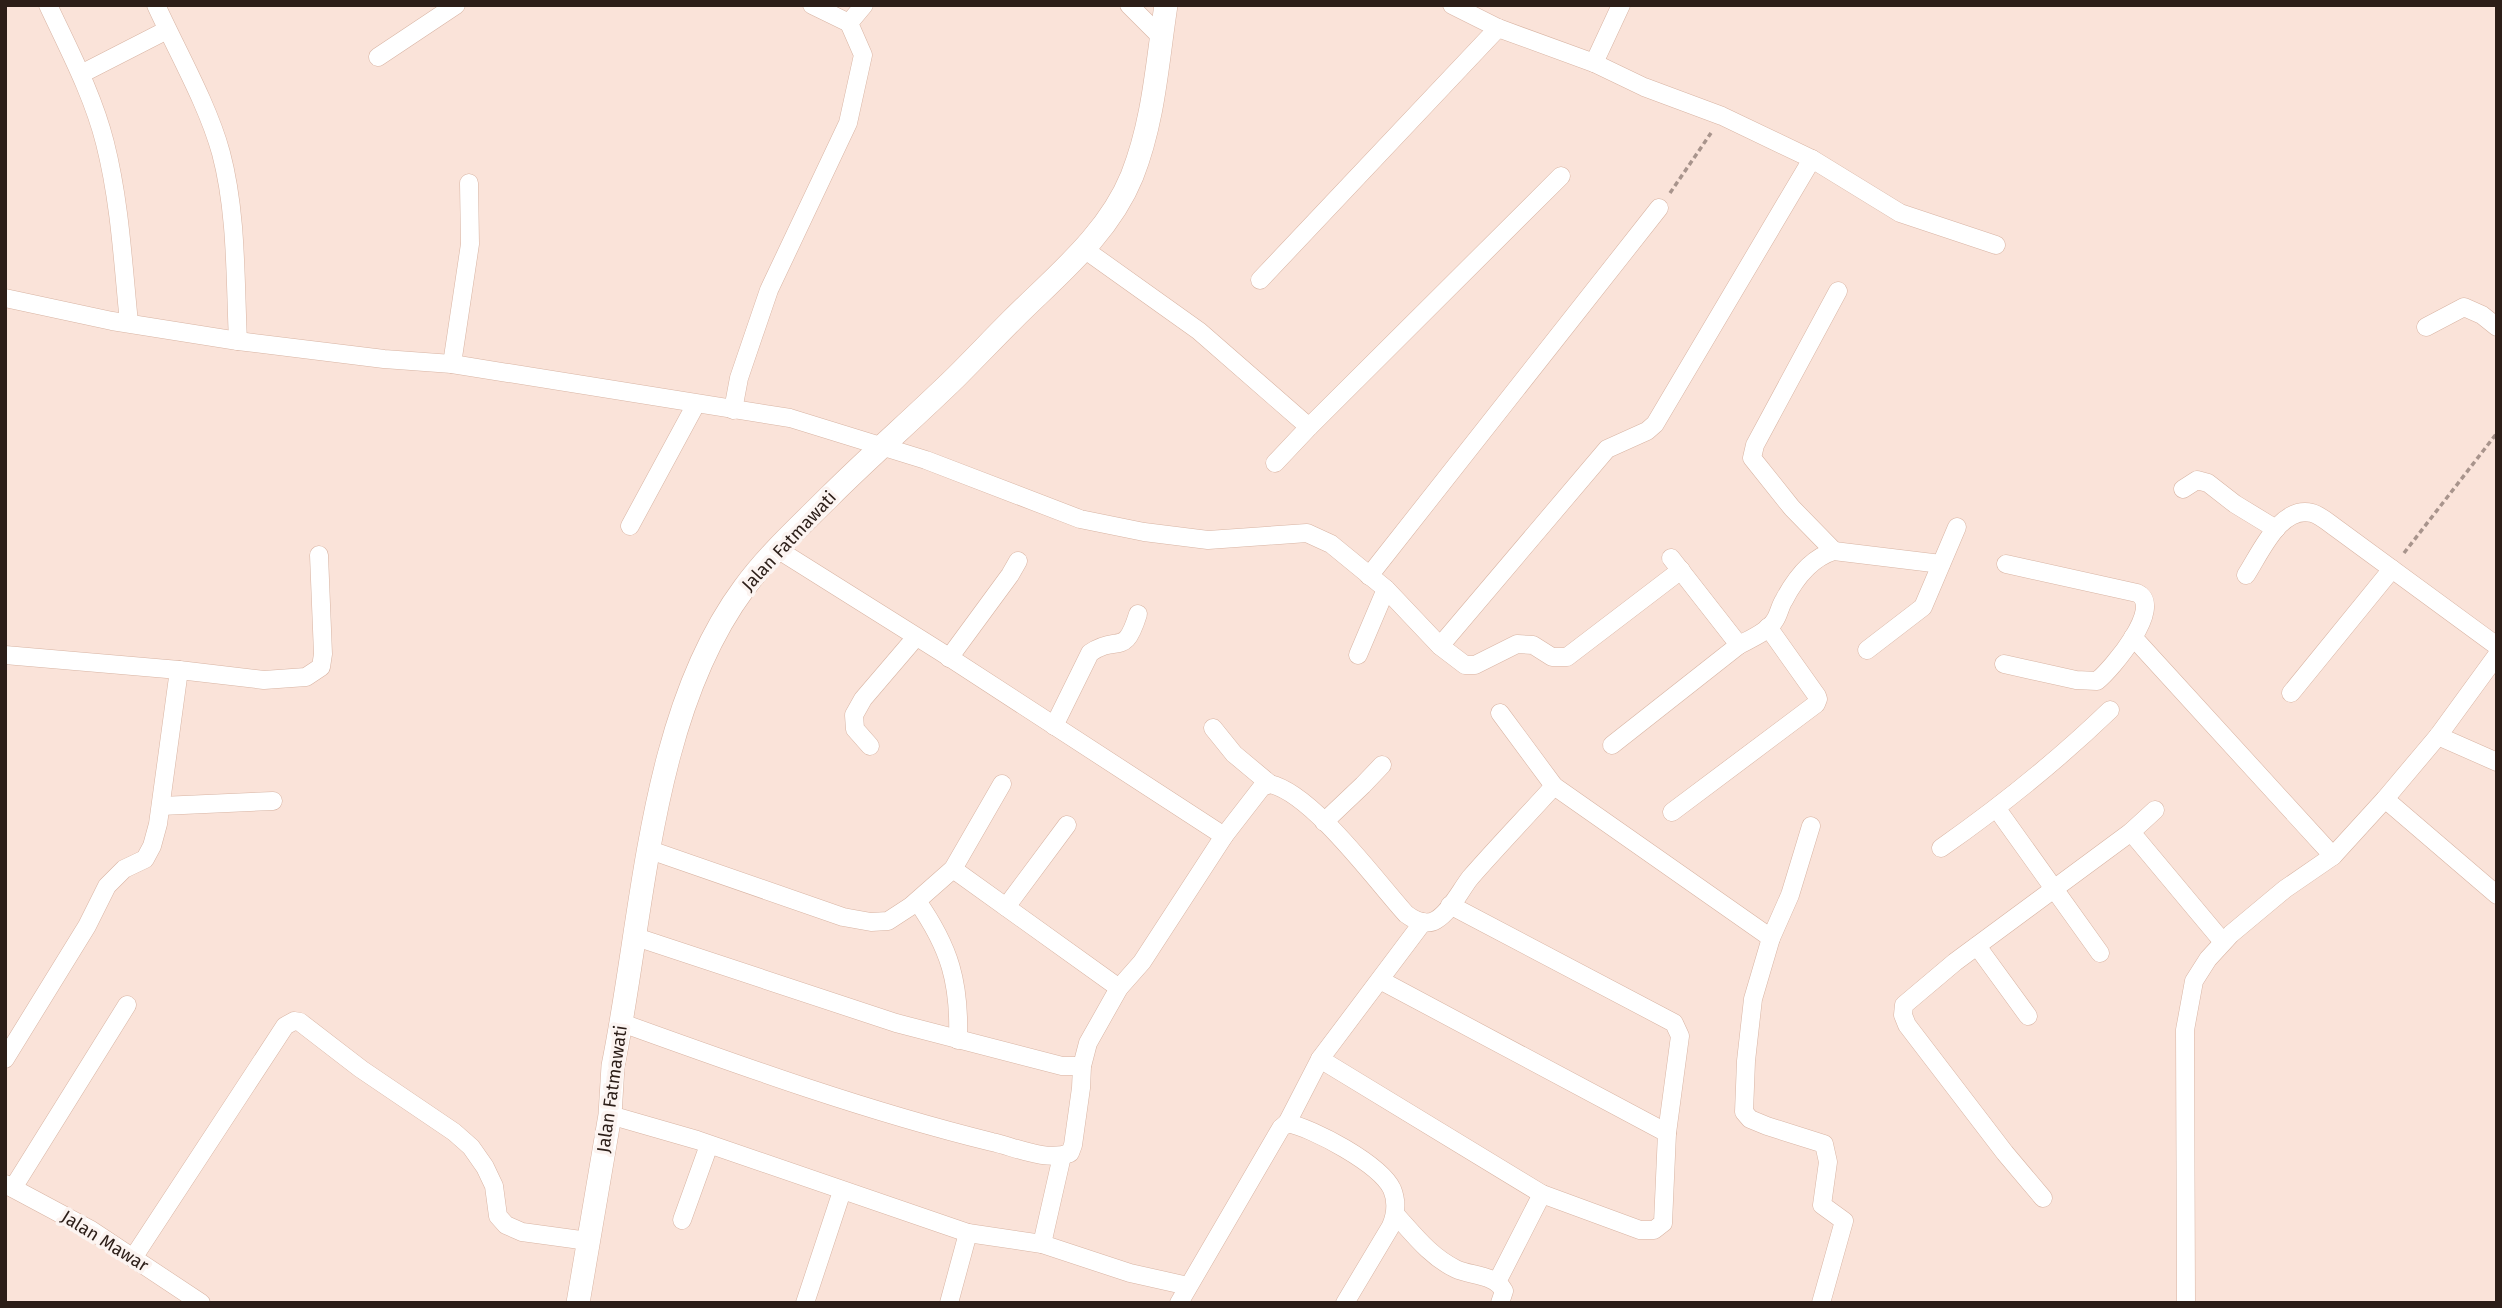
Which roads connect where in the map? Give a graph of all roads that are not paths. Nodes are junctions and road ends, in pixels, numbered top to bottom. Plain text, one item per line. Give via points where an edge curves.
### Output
1 (48, 5) edge
2 (156, 5) edge
3 (456, 5) edge
4 (812, 5) edge
5 (864, 5) edge
6 (1129, 5) edge
7 (1166, 5) edge
8 (1452, 5) edge
9 (1621, 5) edge
10 (849, 23) junction
11 (1498, 28) junction
12 (167, 30) junction
13 (1161, 37) junction
14 (378, 57) dead end
15 (1594, 63) junction
16 (80, 74) junction
17 (1812, 159) junction
18 (1561, 176) dead end
19 (469, 183) dead end
20 (1659, 208) road end
21 (1996, 245) dead end
22 (1084, 249) junction
23 (1260, 280) dead end
24 (1838, 291) dead end
25 (5, 298) edge
26 (129, 323) junction
27 (2426, 327) dead end
28 (2497, 327) edge
29 (238, 341) junction
30 (452, 363) junction
31 (696, 404) junction
32 (733, 410) junction
33 (1309, 427) junction
34 (881, 445) junction
35 (1275, 463) dead end
36 (2183, 489) dead end
37 (630, 526) dead end
38 (1957, 527) dead end
39 (2276, 530) junction
40 (777, 549) junction
41 (1834, 551) junction
42 (319, 555) dead end
43 (1018, 561) dead end
44 (2006, 564) dead end
45 (1941, 565) junction
46 (2392, 569) junction
47 (2246, 575) dead end
48 (1369, 576) junction
49 (1386, 589) junction
50 (1138, 614) dead end
51 (1768, 627) junction
52 (916, 637) junction
53 (2133, 638) junction
54 (1739, 645) junction
55 (1440, 646) junction
56 (2497, 646) edge
57 (1867, 650) dead end
58 (5, 655) edge
59 (1358, 655) dead end
60 (2497, 655) edge
61 (949, 658) junction
62 (2004, 664) dead end
63 (179, 670) junction
64 (2291, 693) dead end
65 (2110, 710) dead end
66 (1500, 713) dead end
67 (1054, 726) junction
68 (1213, 728) dead end
69 (2438, 736) junction
70 (1612, 744) dead end
71 (870, 746) dead end
72 (2497, 762) edge
73 (1382, 765) dead end
74 (1002, 783) dead end
75 (1270, 784) junction
76 (1554, 786) junction
77 (2385, 799) junction
78 (273, 801) dead end
79 (161, 806) junction
80 (1997, 809) junction
81 (2155, 810) dead end
82 (1672, 813) dead end
83 (1324, 822) junction
84 (1066, 825) dead end
85 (1811, 826) dead end
86 (2131, 832) junction
87 (1224, 836) junction
88 (1941, 848) dead end
89 (650, 850) junction
90 (2333, 856) junction
91 (953, 869) junction
92 (2056, 888) junction
93 (2497, 895) edge
94 (918, 901) junction
95 (1450, 905) junction
96 (1006, 908) junction
97 (1423, 922) junction
98 (636, 937) junction
99 (1771, 938) junction
100 (2223, 942) junction
101 (1977, 946) junction
102 (2100, 953) dead end
103 (1380, 980) junction
104 (1119, 988) junction
105 (127, 1005) dead end
106 (2028, 1016) dead end
107 (622, 1023) junction
108 (958, 1040) junction
109 (5, 1059) edge
110 (1320, 1059) junction
111 (1082, 1066) junction
112 (610, 1115) junction
113 (1287, 1123) junction
114 (1667, 1133) junction
115 (709, 1145) junction
116 (1062, 1156) junction
117 (9, 1186) edge
118 (842, 1191) junction
119 (1542, 1194) junction
120 (2043, 1198) dead end
121 (1396, 1215) junction
122 (682, 1220) dead end
123 (968, 1233) junction
124 (588, 1241) junction
125 (1042, 1244) junction
126 (133, 1258) junction
127 (1497, 1282) junction
128 (1188, 1286) junction
129 (201, 1303) edge
130 (578, 1303) edge
131 (805, 1303) edge
132 (949, 1303) edge
133 (1179, 1303) edge
134 (1345, 1303) edge
135 (1500, 1303) edge
136 (1821, 1303) edge
137 (2186, 1303) edge

1 - 16 street
2 - 12 street
3 - 14 street
4 - 10 street
5 - 10 street
6 - 13 street
7 - 13 street, Jalan Fatmawati
8 - 11 street
9 - 15 street
10 - 32 street via 863,55 848,123 769,290
11 - 15 street
11 - 23 street
12 - 16 street
12 - 29 street via 221,153 232,218
13 - 22 street, Jalan Fatmawati via 1151,117 1131,178 1111,215
15 - 17 street
16 - 26 street via 105,142
17 - 21 street via 1900,213
17 - 55 street via 1655,424 1607,449
18 - 33 street
19 - 30 street via 470,244
20 - 48 street
22 - 33 street via 1199,331
22 - 34 street, Jalan Fatmawati
24 - 41 street via 1752,457
25 - 26 street
26 - 29 street
27 - 28 street via 2464,307
29 - 30 street
30 - 31 street
31 - 32 street
31 - 37 street
32 - 34 street via 790,418
33 - 35 street
34 - 40 street, Jalan Fatmawati
34 - 48 street via 1080,519 1208,540 1307,533 1331,544
36 - 39 street via 2197,480 2208,483
38 - 45 street
39 - 46 street via 2290,516 2310,512
39 - 47 street
40 - 52 street
40 - 89 street, Jalan Fatmawati via 743,589 716,633 690,691 667,760
41 - 45 street
41 - 51 street via 1814,560
42 - 63 street via 323,654 321,667 314,673 264,680
43 - 61 street
44 - 53 street via 2142,595 2144,614
45 - 57 street via 1923,607
46 - 56 street
46 - 64 street
48 - 49 street
49 - 55 street
49 - 59 street
50 - 67 street via 1123,643 1090,653
51 - 54 street
51 - 82 street via 1817,695 1816,704
52 - 61 street
52 - 71 street via 854,715 855,729
53 - 62 street via 2097,681
53 - 90 street
54 - 55 street via 1676,564 1567,657 1552,657 1534,645 1517,644 1475,665 1465,665
54 - 70 street
58 - 63 street
60 - 69 street
61 - 67 street
63 - 79 street
65 - 80 street
66 - 76 street
67 - 87 street
68 - 75 street via 1234,754
69 - 72 street
69 - 77 street
73 - 83 street
74 - 91 street
75 - 83 street via 1290,793
75 - 87 street via 1256,792
76 - 95 street
76 - 99 street
77 - 90 street
77 - 93 street
78 - 79 street
79 - 109 street via 145,859 124,869 107,886
80 - 88 street
80 - 92 street
81 - 86 street
83 - 97 street via 1406,914
84 - 96 street
85 - 99 street
86 - 92 street
86 - 100 street
87 - 104 street via 1142,962
89 - 94 street via 843,917 888,921
89 - 98 street, Jalan Fatmawati
90 - 100 street via 2285,889
91 - 94 street
91 - 96 street
92 - 101 street
92 - 102 street
94 - 108 street via 950,962
95 - 97 street via 1433,922
95 - 114 street via 1674,1023 1680,1037
96 - 104 street
97 - 103 street
98 - 107 street, Jalan Fatmawati
98 - 108 street
99 - 136 street via 1753,999 1744,1112 1766,1126 1824,1144 1828,1162 1822,1205 1844,1221
100 - 137 street via 2194,981 2185,1030
101 - 106 street
101 - 120 street via 1912,997 1904,1005 1903,1015
103 - 110 street
103 - 114 street
104 - 111 street via 1088,1043
105 - 117 street
107 - 112 street, Jalan Fatmawati
107 - 116 street via 794,1085 968,1136
108 - 111 street via 1062,1066
110 - 113 street
110 - 119 street
111 - 116 street via 1073,1145 1070,1153
112 - 115 street
112 - 124 street, Jalan Fatmawati
113 - 121 street via 1302,1125 1349,1150 1383,1177 1392,1189
113 - 128 street
114 - 119 street via 1663,1223 1654,1230 1640,1230
115 - 118 street
115 - 122 street
116 - 125 street
117 - 126 street, Jalan Mawar
118 - 123 street
118 - 131 street
119 - 127 street
121 - 127 street via 1436,1258
121 - 134 street
123 - 125 street
123 - 132 street
124 - 126 street via 523,1232 506,1225 498,1216 494,1186 471,1147 300,1022 290,1021
124 - 130 street, Jalan Fatmawati
125 - 128 street via 1130,1273
126 - 129 street, Jalan Mawar
127 - 135 street via 1504,1291
128 - 133 street

